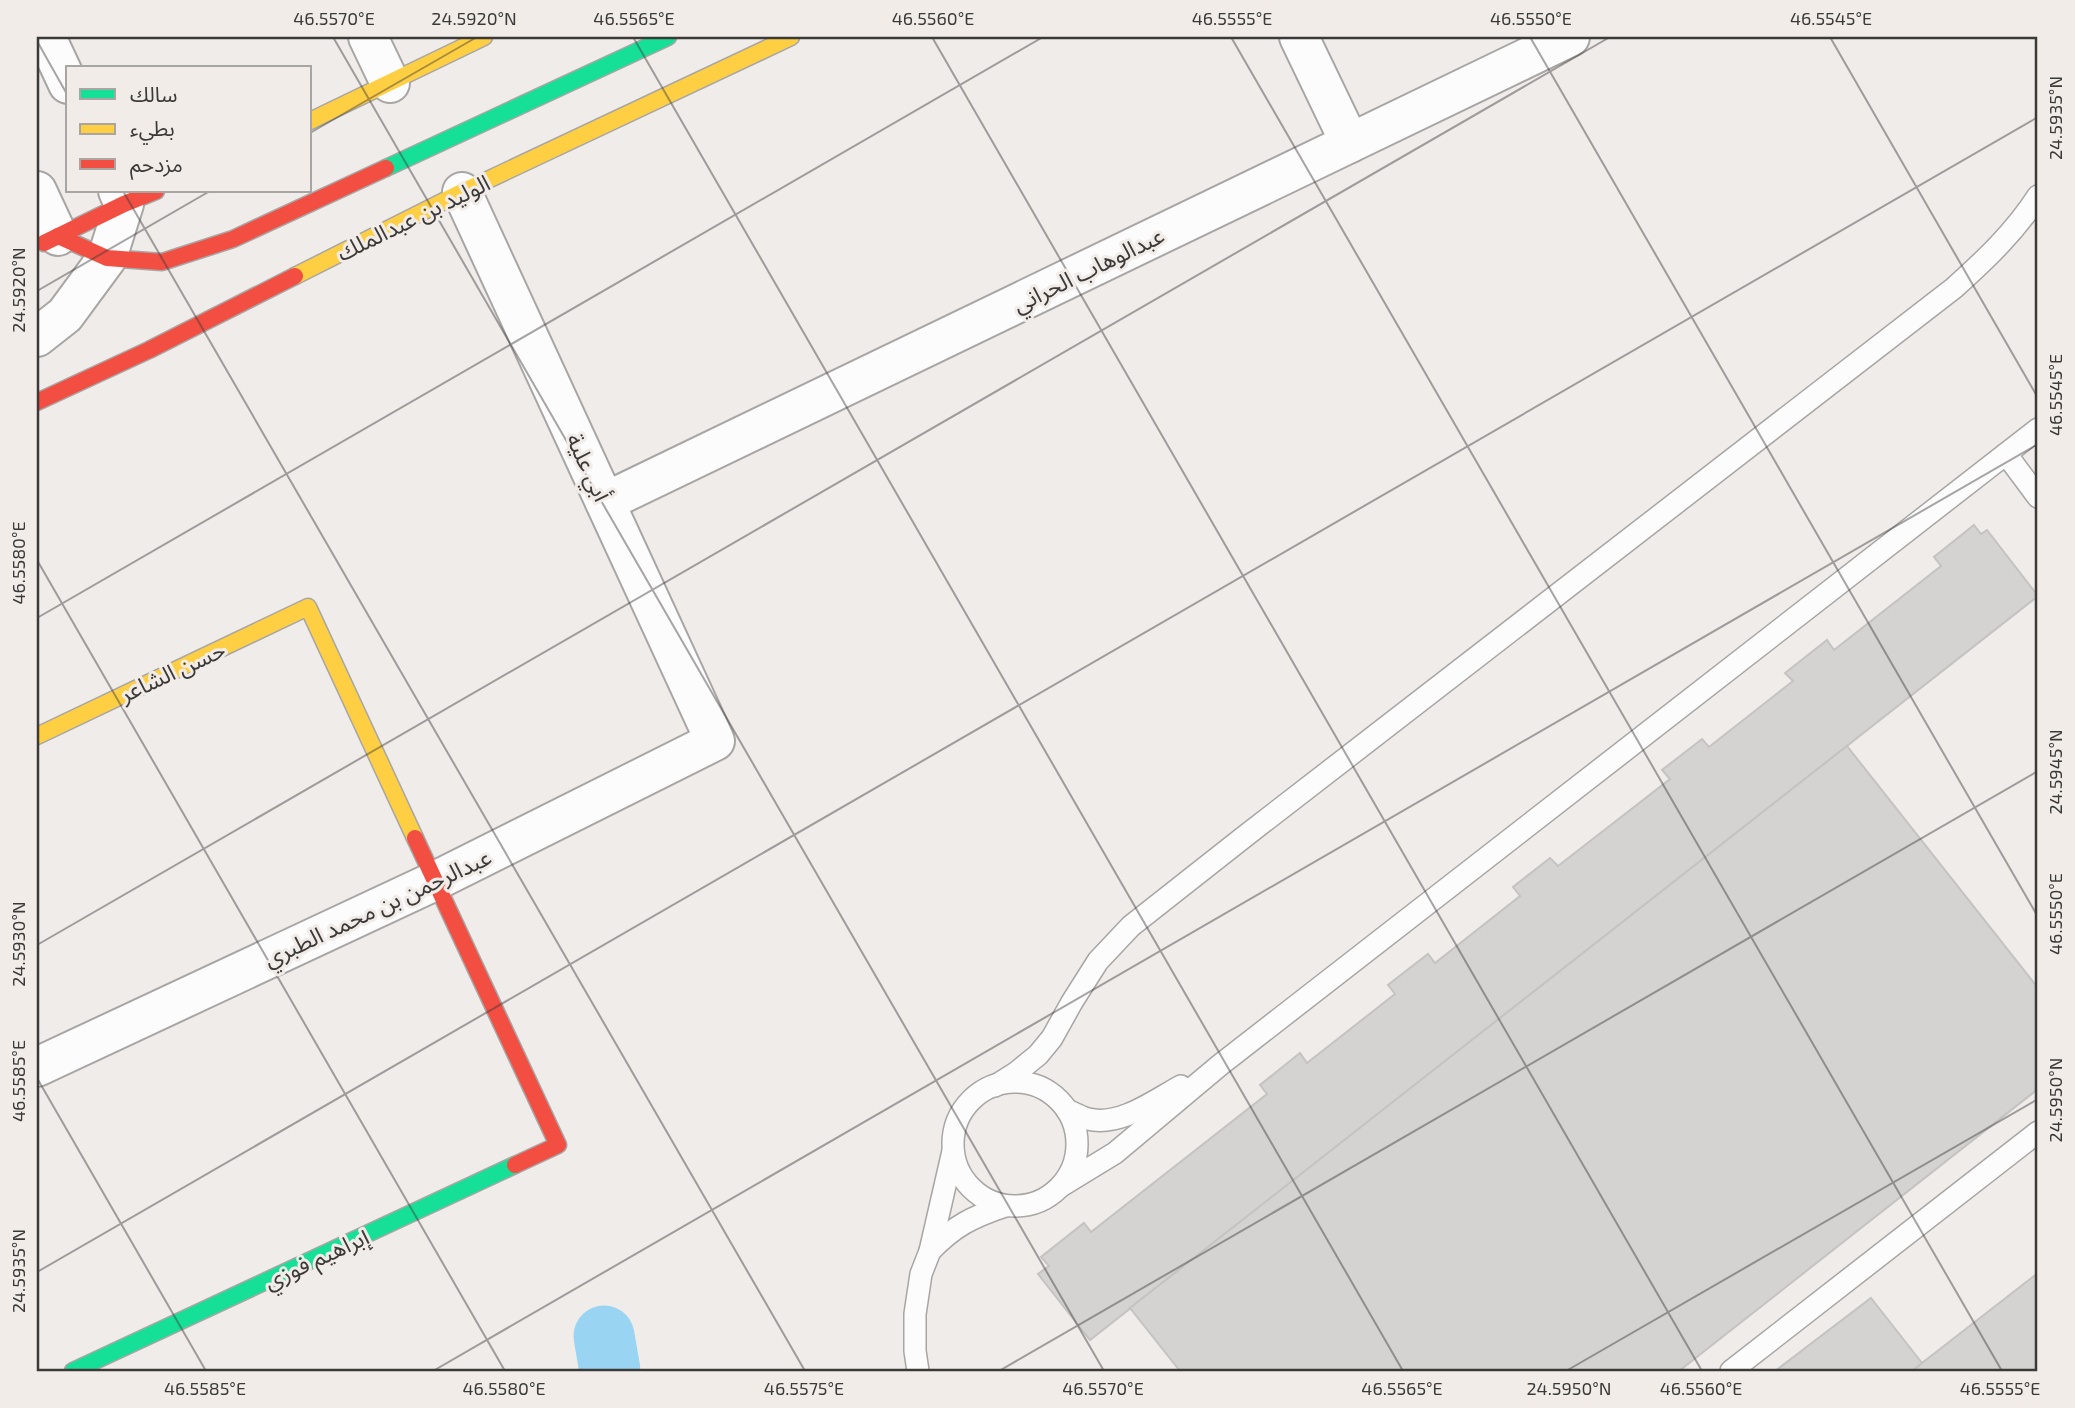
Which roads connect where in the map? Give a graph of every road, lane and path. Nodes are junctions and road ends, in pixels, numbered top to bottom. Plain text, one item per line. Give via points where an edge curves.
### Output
1 (46, 37) edge
2 (368, 37) edge
3 (484, 37) edge
4 (668, 37) edge
5 (791, 37) edge
6 (1299, 37) edge
7 (1570, 37) edge
8 (66, 80) edge
9 (390, 83) junction
10 (312, 120) edge
11 (1350, 143) junction
12 (37, 191) edge
13 (462, 192) junction
14 (133, 195) edge
15 (2038, 197) edge
16 (48, 241) edge
17 (107, 258) junction
18 (37, 337) edge
19 (37, 402) edge
20 (2038, 429) edge
21 (2006, 454) junction
22 (2038, 497) edge
23 (605, 502) junction
24 (37, 736) edge
25 (715, 741) joint
26 (435, 881) junction
27 (1052, 1038) junction
28 (1220, 1065) junction
29 (37, 1067) edge
30 (995, 1086) junction
31 (1060, 1102) junction
32 (2038, 1132) edge
33 (953, 1149) junction
34 (1061, 1186) junction
35 (1005, 1206) junction
36 (930, 1251) junction
37 (74, 1371) edge
38 (918, 1371) edge
39 (1731, 1371) edge

1 - 8 street
2 - 9 street
3 - 9 street
4 - 17 street via 233,239 162,261
5 - 13 street, الوليد بن عبدالملك
6 - 11 street
7 - 11 street, عبدالوهاب الحراني
9 - 10 street
11 - 23 street, عبدالوهاب الحراني
12 - 16 street
13 - 19 street, الوليد بن عبدالملك
13 - 23 street, أبي علية
14 - 16 street
14 - 17 street
15 - 27 lane via 1998,248 1954,288 1132,926 1098,961
16 - 17 street
17 - 18 street via 65,315
20 - 21 lane
21 - 22 lane
21 - 28 lane
23 - 25 street, أبي علية
24 - 26 street, حسن الشاعر via 308,607
25 - 26 street, عبدالرحمن بن محمد الطبري
26 - 29 street, عبدالرحمن بن محمد الطبري
26 - 37 street, إبراهيم فوزي via 558,1145
27 - 30 lane via 1038,1055
27 - 31 lane via 1043,1070
28 - 31 lane via 1132,1112 1104,1121 1089,1119
28 - 34 lane via 1115,1153
30 - 31 lane via 1035,1085
30 - 33 lane via 963,1111
31 - 34 lane via 1075,1128 1077,1149 1073,1169
32 - 39 lane
33 - 35 lane via 969,1186 985,1199
33 - 36 lane
34 - 35 lane via 1045,1199
35 - 36 lane via 975,1216
36 - 38 lane via 915,1314

